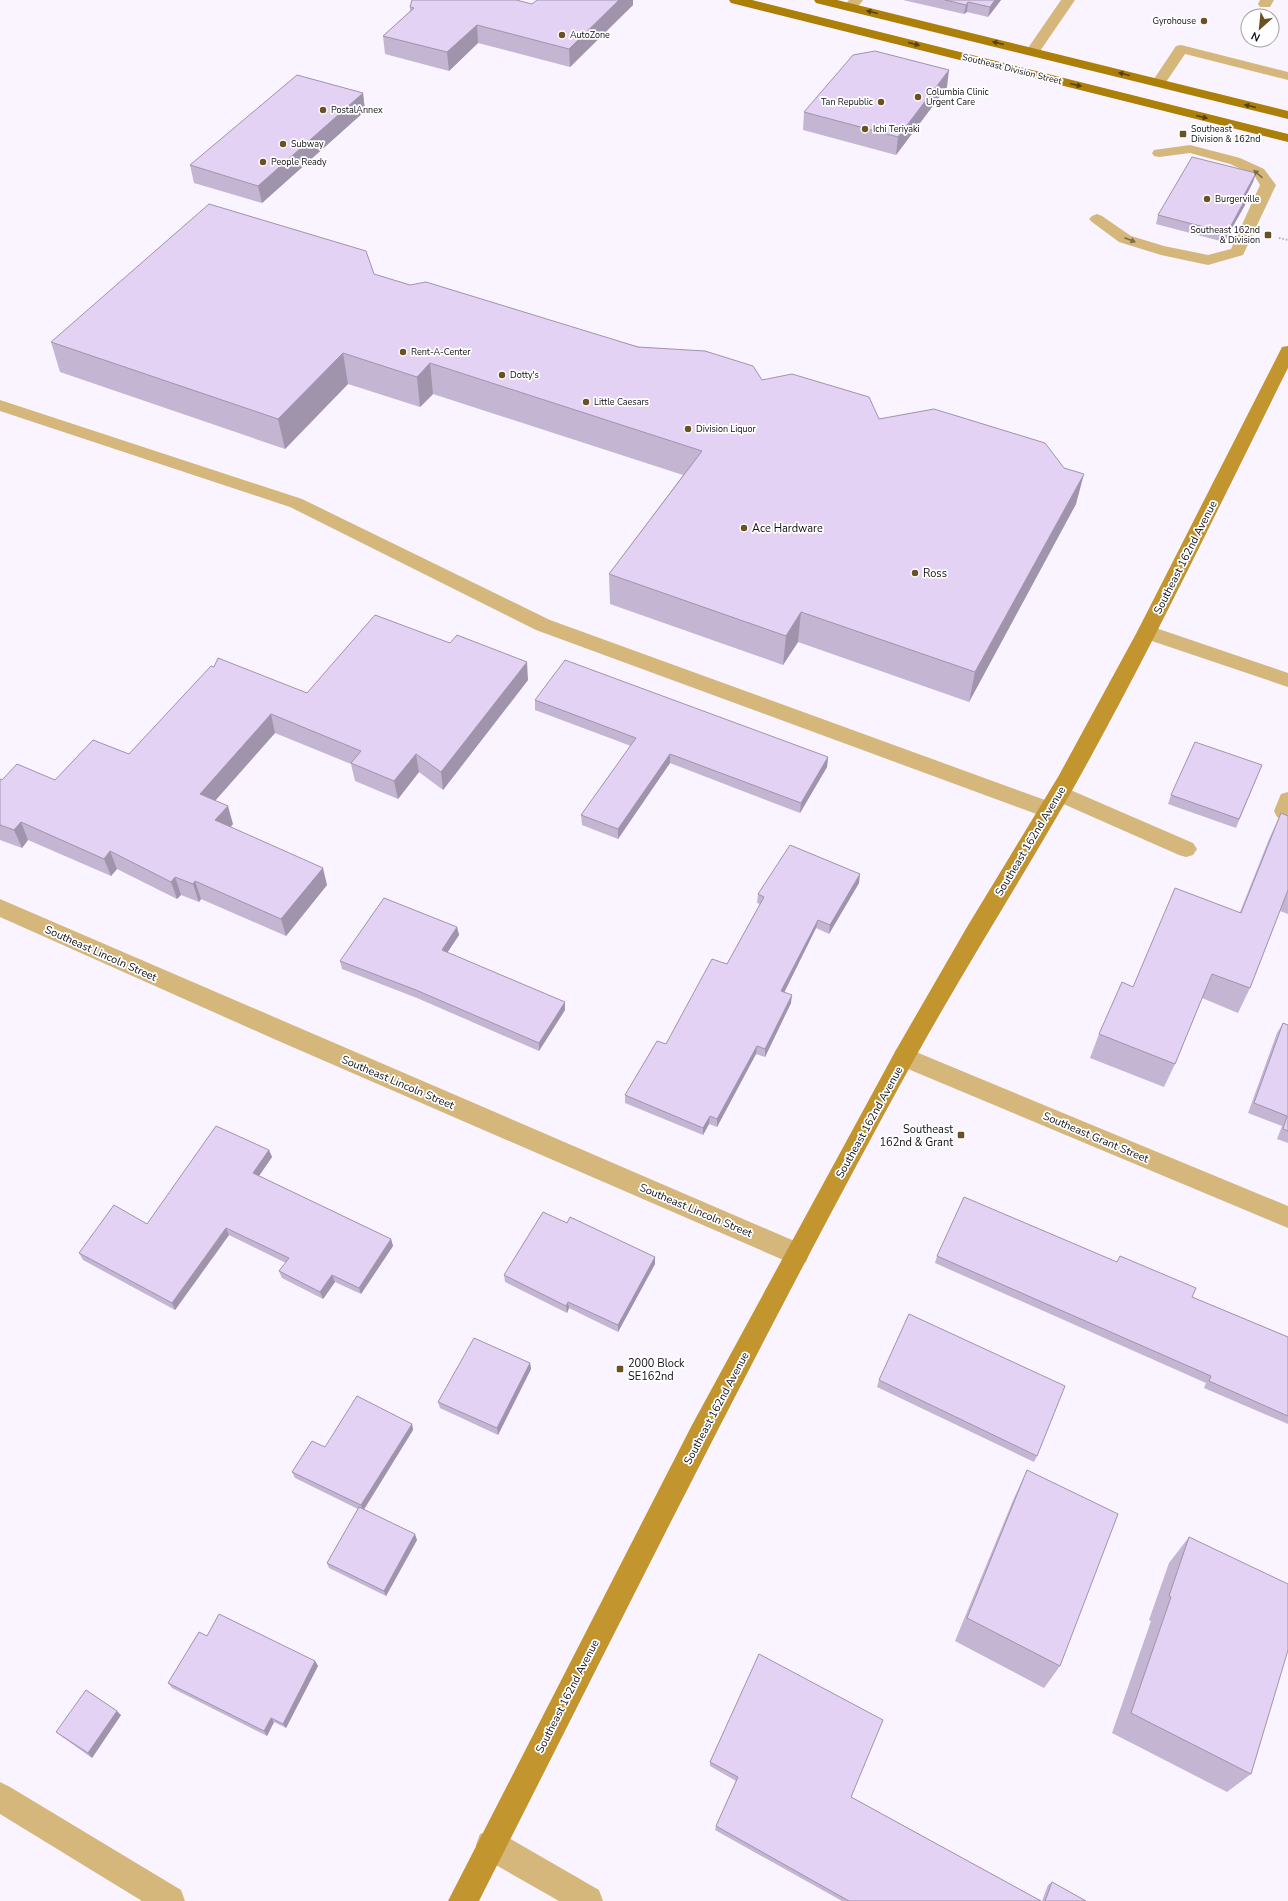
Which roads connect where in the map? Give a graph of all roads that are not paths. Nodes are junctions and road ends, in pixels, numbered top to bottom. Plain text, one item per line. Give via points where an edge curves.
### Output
1 (736, 0) edge
2 (821, 0) edge
3 (1068, 0) edge
4 (853, 4) edge
5 (781, 11) junction
6 (1033, 51) junction
7 (1288, 76) edge
8 (1159, 82) junction
9 (1288, 115) edge
10 (1288, 138) edge
11 (1159, 153) dead end
12 (1097, 219) dead end
13 (1288, 351) edge
14 (0, 405) edge
15 (1147, 632) junction
16 (1288, 680) edge
17 (1054, 802) junction
18 (1186, 849) dead end
19 (0, 908) edge
20 (904, 1057) junction
21 (1288, 1217) edge
22 (797, 1254) junction
23 (0, 1797) edge
24 (491, 1845) junction
25 (170, 1901) edge
26 (463, 1901) edge
27 (588, 1901) edge

1 - 5 main road, Southeast Division Street
2 - 4 main road, Southeast Division Street
3 - 6 street
4 - 5 main road via 844,11 830,13
6 -> 4 main road, Southeast Division Street
5 -> 10 main road, Southeast Division Street
8 -> 6 main road, Southeast Division Street
7 - 8 street via 1181,49
9 -> 8 main road, Southeast Division Street
12 -> 11 street via 1126,239 1161,250 1208,260 1237,252 1268,184 1258,172 1235,161 1190,150
13 - 15 main road, Southeast 162nd Avenue
14 - 17 street via 296,503 543,626
15 - 16 street
15 - 17 main road, Southeast 162nd Avenue
17 - 18 street
17 - 20 main road, Southeast 162nd Avenue
19 - 22 street, Southeast Lincoln Street
20 - 21 street, Southeast Grant Street
20 - 22 main road, Southeast 162nd Avenue
22 - 24 main road, Southeast 162nd Avenue via 701,1434
23 - 25 street
24 - 26 main road, Southeast 162nd Avenue
24 - 27 street

